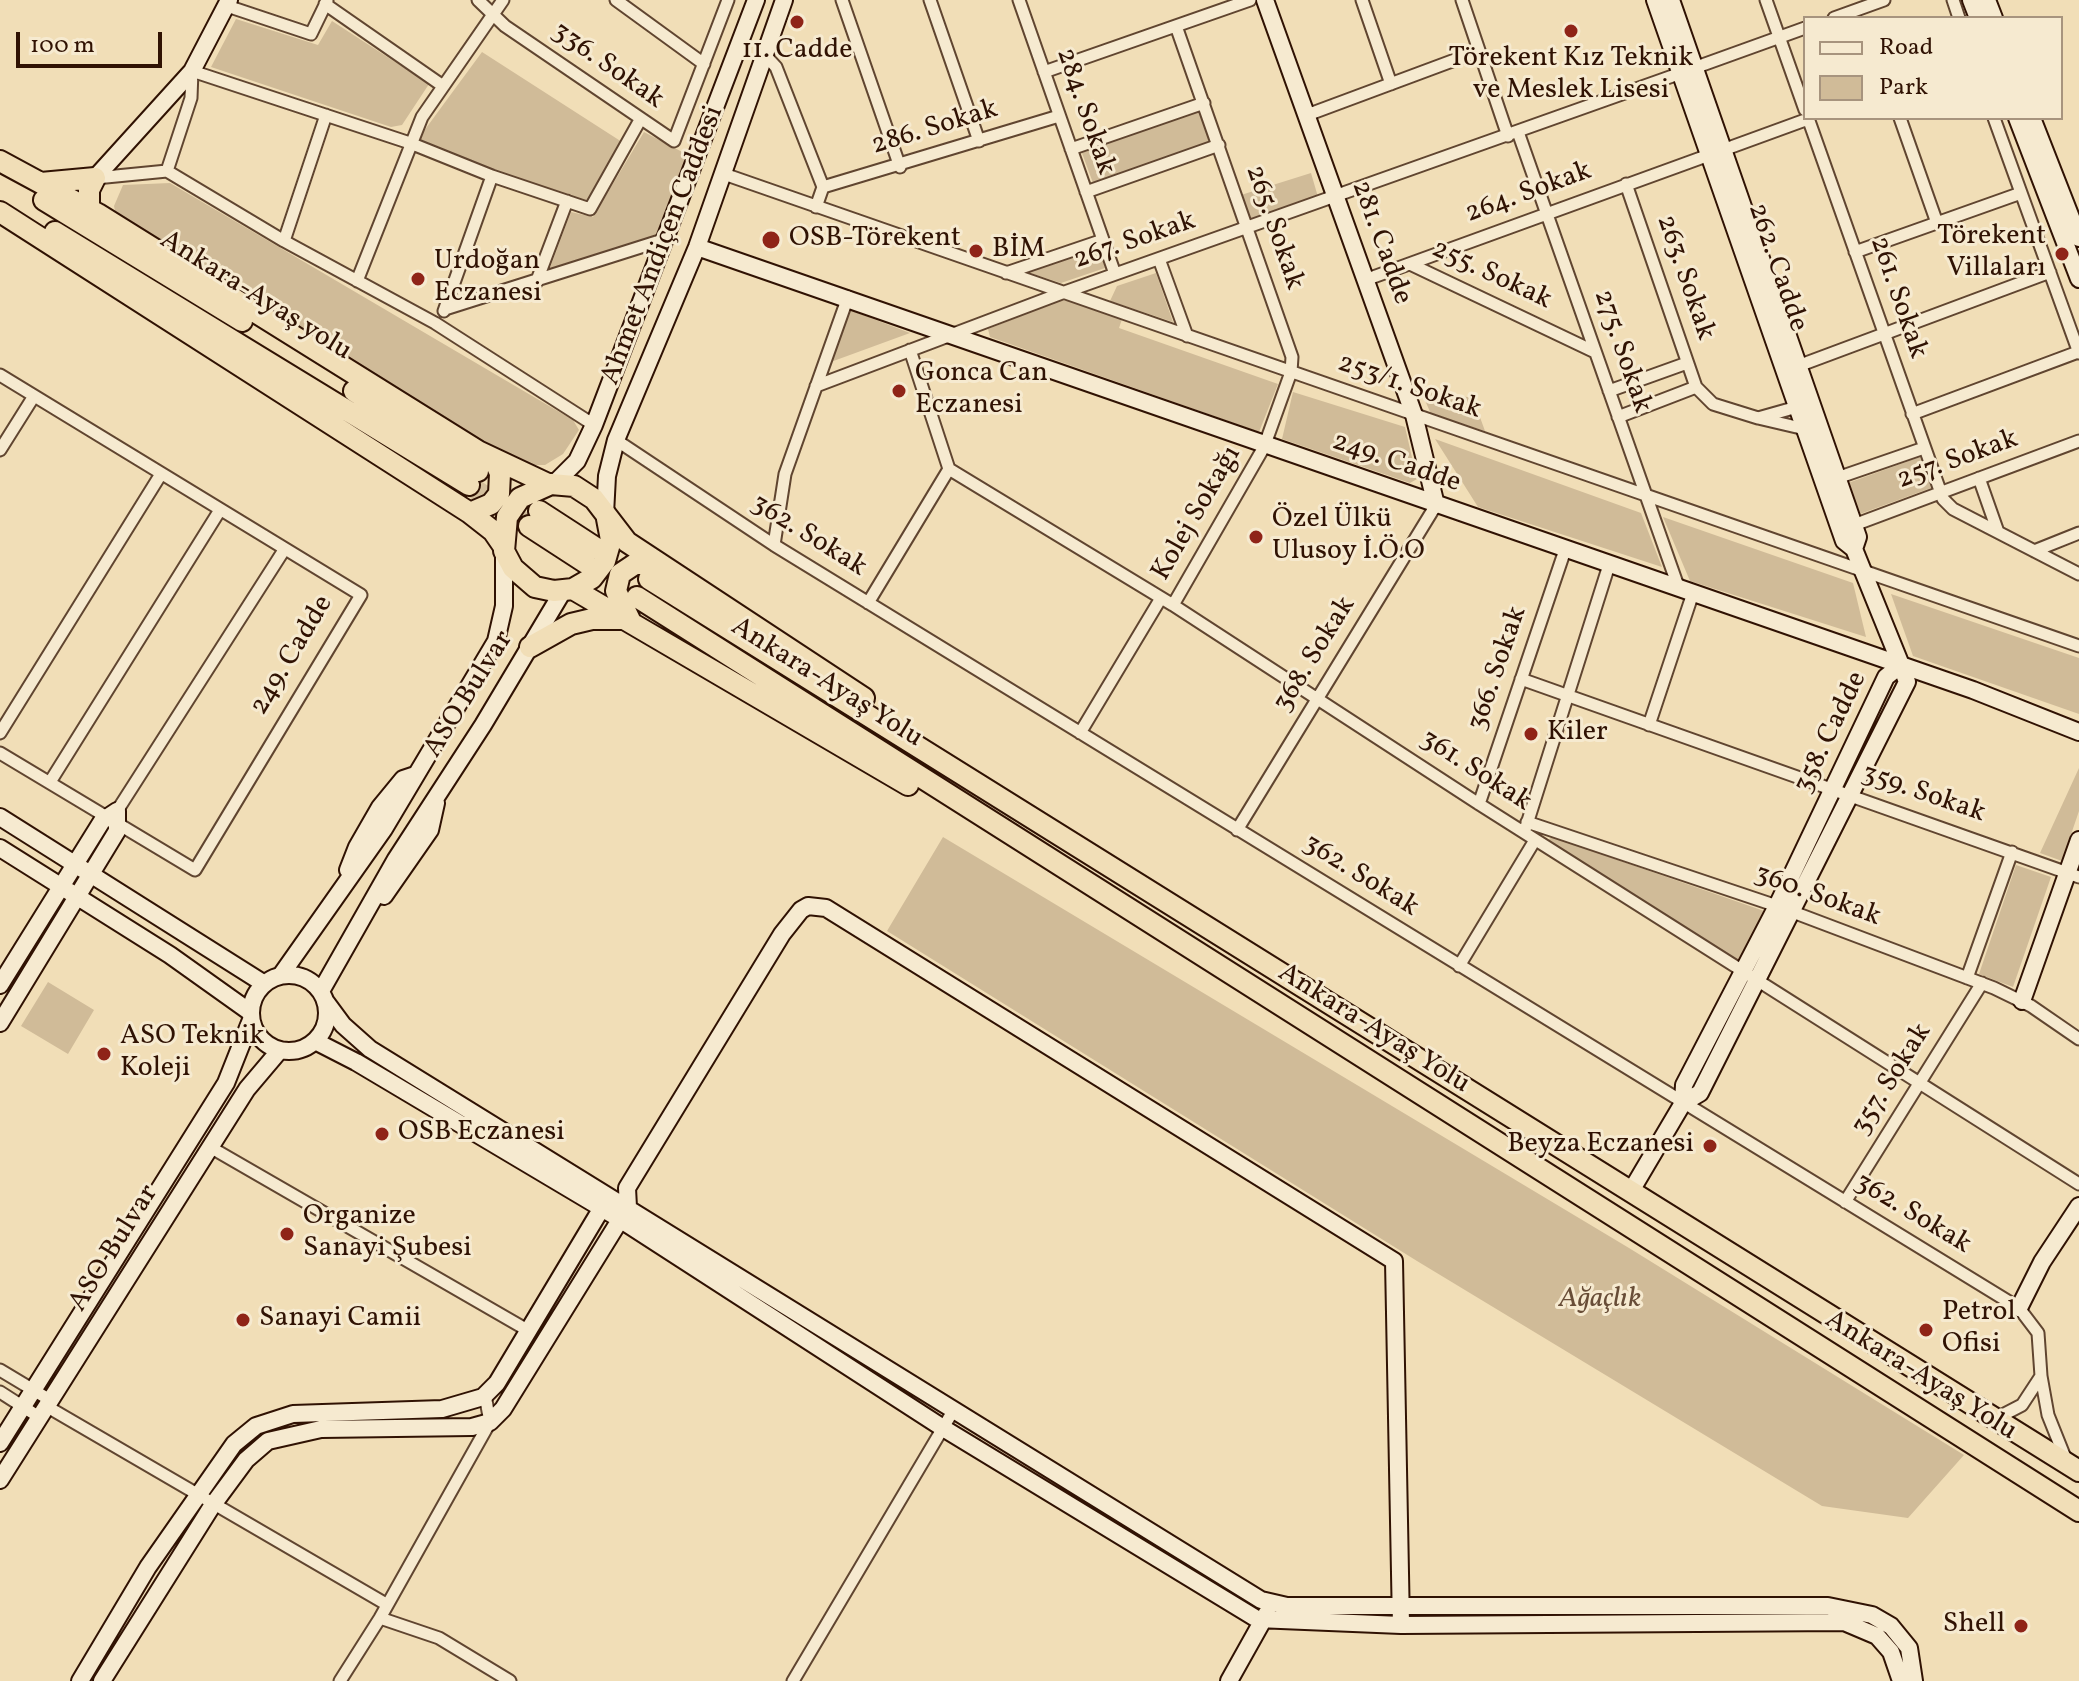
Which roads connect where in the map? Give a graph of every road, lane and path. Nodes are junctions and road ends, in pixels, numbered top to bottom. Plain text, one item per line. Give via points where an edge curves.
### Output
1 (478, 0) edge
2 (503, 0) edge
3 (616, 0) edge
4 (728, 0) edge
5 (756, 0) edge
6 (842, 0) edge
7 (930, 0) edge
8 (1019, 0) edge
9 (1250, 0) edge
10 (1265, 0) edge
11 (1362, 0) edge
12 (1462, 0) edge
13 (1766, 0) edge
14 (1884, 0) edge
15 (1670, 1) edge
16 (326, 2) edge
17 (785, 2) edge
18 (228, 3) edge
19 (1861, 9) edge
20 (492, 15) junction
21 (1840, 16) edge
22 (1176, 26) junction
23 (1803, 29) edge
24 (1780, 38) junction
25 (1479, 51) junction
26 (764, 54) junction
27 (704, 64) junction
28 (192, 71) junction
29 (1688, 71) junction
30 (1044, 72) junction
31 (1391, 84) junction
32 (443, 86) junction
33 (1204, 103) junction
34 (1803, 104) edge
35 (326, 115) junction
36 (1307, 115) junction
37 (1059, 116) junction
38 (640, 120) junction
39 (1803, 120) edge
40 (1809, 120) edge
41 (1901, 120) edge
42 (1995, 120) edge
43 (2018, 120) edge
44 (2033, 120) edge
45 (1513, 134) junction
46 (979, 141) junction
47 (410, 143) junction
48 (1219, 145) junction
49 (1071, 149) junction
50 (1716, 152) junction
51 (0, 161) edge
52 (900, 167) junction
53 (167, 171) junction
54 (0, 173) edge
55 (724, 174) junction
56 (492, 176) junction
57 (95, 178) junction
58 (40, 184) junction
59 (1626, 184) junction
60 (823, 187) junction
61 (1086, 192) junction
62 (2021, 193) junction
63 (1336, 198) junction
64 (0, 199) edge
65 (567, 201) junction
66 (816, 207) junction
67 (89, 210) junction
68 (0, 212) edge
69 (1547, 214) junction
70 (1937, 223) junction
71 (1248, 228) junction
72 (2077, 228) edge
73 (667, 239) junction
74 (1103, 240) junction
75 (284, 241) junction
76 (697, 247) junction
77 (1855, 252) junction
78 (1159, 259) junction
79 (1410, 264) junction
80 (2050, 272) junction
81 (1006, 273) junction
82 (1115, 274) junction
83 (2079, 279) edge
84 (1365, 280) junction
85 (357, 281) junction
86 (536, 283) junction
87 (1062, 293) junction
88 (848, 297) junction
89 (445, 309) junction
90 (435, 323) junction
91 (948, 335) junction
92 (1884, 335) junction
93 (1187, 336) junction
94 (910, 350) junction
95 (1595, 352) junction
96 (2079, 352) edge
97 (1687, 363) junction
98 (1798, 366) junction
99 (1291, 372) junction
100 (0, 375) edge
101 (816, 386) junction
102 (1696, 387) junction
103 (1609, 391) junction
104 (34, 396) junction
105 (1797, 407) junction
106 (1912, 414) junction
107 (1414, 415) junction
108 (1618, 417) junction
109 (1758, 418) junction
110 (594, 425) junction
111 (1805, 429) junction
112 (616, 440) junction
113 (2079, 441) edge
114 (1264, 447) junction
115 (1924, 448) junction
116 (0, 450) edge
117 (949, 469) junction
118 (480, 472) junction
119 (161, 474) junction
120 (1837, 478) junction
121 (1979, 478) junction
122 (551, 484) junction
123 (1940, 493) junction
124 (1646, 495) junction
125 (1436, 505) junction
126 (220, 510) junction
127 (470, 513) junction
128 (606, 516) junction
129 (534, 519) tunnel mouth
130 (1854, 525) junction
131 (1998, 532) junction
132 (2079, 533) edge
133 (774, 545) junction
134 (504, 549) junction
135 (1854, 549) junction
136 (284, 550) junction
137 (1565, 550) junction
138 (2034, 551) junction
139 (591, 556) dead end
140 (1609, 565) junction
141 (1863, 571) junction
142 (654, 572) junction
143 (2079, 574) edge
144 (568, 590) junction
145 (1686, 591) junction
146 (637, 597) dead end
147 (1161, 598) junction
148 (868, 603) junction
149 (1173, 605) junction
150 (628, 620) junction
151 (2079, 646) edge
152 (530, 647) junction
153 (1901, 665) junction
154 (1521, 679) junction
155 (1568, 696) junction
156 (1319, 697) junction
157 (1649, 725) junction
158 (2079, 732) edge
159 (0, 733) edge
160 (1080, 733) junction
161 (0, 753) edge
162 (50, 782) junction
163 (1833, 789) junction
164 (1851, 795) junction
165 (1479, 804) junction
166 (0, 817) edge
167 (115, 817) junction
168 (996, 824) junction
169 (1525, 828) junction
170 (1237, 830) junction
171 (1535, 840) junction
172 (2079, 840) edge
173 (0, 848) edge
174 (2012, 852) junction
175 (76, 864) junction
176 (91, 873) junction
177 (2073, 874) edge
178 (62, 886) junction
179 (77, 896) junction
180 (1777, 906) junction
181 (1793, 914) junction
182 (1459, 966) junction
183 (1743, 973) junction
184 (281, 975) junction
185 (1967, 978) junction
186 (1759, 981) junction
187 (263, 983) junction
188 (1982, 983) junction
189 (0, 985) edge
190 (323, 996) junction
191 (2022, 1001) junction
192 (250, 1016) junction
193 (0, 1023) edge
194 (2079, 1039) edge
195 (315, 1041) junction
196 (280, 1050) junction
197 (1919, 1083) junction
198 (1683, 1103) junction
199 (210, 1147) junction
200 (2079, 1184) edge
201 (627, 1188) junction
202 (1631, 1191) junction
203 (606, 1202) junction
204 (1845, 1202) junction
205 (2079, 1206) edge
206 (624, 1213) junction
207 (2019, 1308) junction
208 (529, 1331) junction
209 (0, 1370) edge
210 (2041, 1376) junction
211 (33, 1389) junction
212 (0, 1392) edge
213 (485, 1395) junction
214 (23, 1406) junction
215 (45, 1408) junction
216 (953, 1411) junction
217 (1995, 1419) junction
218 (490, 1422) junction
219 (943, 1428) junction
220 (0, 1443) edge
221 (2073, 1467) edge
222 (0, 1480) edge
223 (197, 1495) junction
224 (212, 1506) junction
225 (2079, 1511) edge
226 (1269, 1603) junction
227 (386, 1604) junction
228 (1401, 1604) junction
229 (380, 1618) junction
230 (1265, 1622) junction
231 (1401, 1625) junction
232 (80, 1681) edge
233 (102, 1681) edge
234 (340, 1681) edge
235 (510, 1681) edge
236 (793, 1681) edge
237 (1229, 1681) edge
238 (1901, 1681) edge
239 (1914, 1681) edge

1 - 20 street, 336. Sokak
2 - 20 street
3 - 27 street
4 - 27 street
5 - 73 street, Ahmet Andiçen Caddesi
6 - 52 street
7 - 46 street
8 - 30 street, 284. Sokak
9 - 22 street
10 - 36 street, 281. Cadde
11 - 31 street
12 - 25 street, 275. Sokak
13 - 24 street
14 - 19 street
15 - 29 street, 262. Cadde
16 - 18 street via 311,34
16 - 32 street
17 - 26 street, Ahmet Andiçen Caddesi
18 - 28 street
19 - 21 street
20 - 32 street
20 - 38 street, 336. Sokak
22 - 30 street
22 - 33 street, 265. Sokak
23 - 24 street, 267. Sokak
24 - 29 street, 267. Sokak
24 - 34 street
25 - 31 street
25 - 45 street, 275. Sokak
26 - 55 street, Ahmet Andiçen Caddesi
26 - 60 street via 776,67
27 - 38 street, 336. Sokak via 674,141
28 - 35 street
28 - 53 street via 191,98
28 - 57 street
29 - 45 street, 267. Sokak
29 - 50 street, 262. Cadde
30 - 37 street, 284. Sokak
31 - 36 street
32 - 47 street
33 - 48 street, 265. Sokak
33 - 49 street
35 - 47 street
35 - 75 street
36 - 63 street, 281. Cadde
37 - 46 street, 286. Sokak
37 - 49 street, 284. Sokak
38 - 65 street via 590,209
39 - 50 street, 264. Sokak
40 - 77 street, 261. Sokak
41 - 70 street
42 - 62 street
43 - 83 street
44 - 72 street
45 - 63 street, 267. Sokak
45 - 69 street, 275. Sokak
46 - 52 street, 286. Sokak
47 - 56 street
47 - 85 street
48 - 61 street
48 - 71 street, 265. Sokak
49 - 61 street, 284. Sokak
50 - 59 street, 264. Sokak
50 - 98 street, 262. Cadde
50 - 105 street, 262. Cadde
51 - 58 highway
52 - 60 street, 286. Sokak
53 - 57 street
53 - 75 street
54 - 118 highway, Ankara-Ayaş yolu
55 - 66 street, 253/1. Sokak
55 - 76 street, Ahmet Andiçen Caddesi
56 - 65 street
56 - 89 street
57 - 58 highway
57 - 67 highway
58 - 67 highway
59 - 69 street, 264. Sokak
59 - 97 street, 263. Sokak
60 - 66 street
61 - 74 street, 284. Sokak
62 - 70 street
62 - 80 street
63 - 71 street, 267. Sokak
63 - 84 street, 281. Cadde
64 - 118 highway, Ankara-Ayaş yolu
65 - 86 street
66 - 81 street, 253/1. Sokak
67 - 118 highway
68 - 127 highway
69 - 79 street, 264. Sokak
69 - 95 street, 275. Sokak
70 - 77 street
71 - 78 street, 267. Sokak
71 - 99 street, 265. Sokak via 1290,349
73 - 86 street
73 - 110 street, Ahmet Andiçen Caddesi
74 - 81 street
74 - 82 street, 284. Sokak
75 - 85 street
76 - 88 street, 249. Cadde
76 - 112 street, Ahmet Andiçen Caddesi
77 - 92 street, 261. Sokak
78 - 82 street, 267. Sokak
78 - 93 street
79 - 84 street, 264. Sokak
79 - 95 street, 255. Sokak
80 - 92 street
80 - 96 street
81 - 87 street, 253/1. Sokak
82 - 87 street, 267. Sokak
84 - 107 street, 281. Cadde
85 - 90 street
86 - 89 street
87 - 91 street, 267. Sokak
87 - 93 street, 253/1. Sokak
88 - 91 street, 249. Cadde
88 - 101 street
89 - 90 street
90 - 110 street
91 - 94 street, 267. Sokak
91 - 114 street, 249. Cadde
92 - 98 street
92 - 106 street, 261. Sokak
93 - 99 street, 253/1. Sokak
94 - 101 street, 267. Sokak
94 - 117 street
95 - 103 street, 275. Sokak
96 - 106 street
97 - 102 street, 263. Sokak
97 - 103 street
98 - 120 street, 262. Cadde
99 - 107 street, 253/1. Sokak
99 - 114 street, 265. Sokak
100 - 104 street, 249. Cadde
101 - 133 street via 785,474
102 - 108 street
102 - 109 street via 1713,404
103 - 108 street, 275. Sokak
104 - 116 street
104 - 119 street, 249. Cadde
105 - 109 street
105 - 111 street, 262. Cadde
106 - 115 street, 261. Sokak
107 - 124 street, 253/1. Sokak
107 - 125 street, 281. Cadde
108 - 124 street, 275. Sokak
109 - 111 street
110 - 122 street, Ahmet Andiçen Caddesi via 577,461
111 - 135 street, 262. Cadde via 1844,541
112 - 128 street, Ahmet Andiçen Caddesi via 607,476
112 - 133 street, 362. Sokak
113 - 121 street, 257. Sokak
114 - 125 street, 249. Cadde
114 - 149 street, Kolej Sokağı
115 - 120 street
115 - 123 street, 261. Sokak
117 - 147 street, 361. Sokak
117 - 148 street
118 - 122 highway
118 - 127 highway via 500,473 499,494
119 - 126 street, 249. Cadde
119 - 159 street
120 - 130 street, 262. Cadde
121 - 123 street, 257. Sokak
121 - 131 street
122 - 128 highway via 585,491
122 - 134 highway via 529,491 512,507 503,528
123 - 130 street, 257. Sokak
123 - 131 street via 1953,509
124 - 141 street, 253/1. Sokak
124 - 145 street, 275. Sokak
125 - 137 street, 249. Cadde
125 - 156 street, 368. Sokak
126 - 136 street, 249. Cadde
126 - 162 street
127 - 134 highway via 493,531
128 - 142 highway, Ankara-Ayaş Yolu
128 - 144 highway via 611,540 605,561 592,578
129 - 139 highway
130 - 135 street, 262. Cadde
131 - 138 street
132 - 138 street
133 - 148 street, 362. Sokak
134 - 144 highway via 526,582 544,590
134 - 184 street, ASO Bulvar via 504,606 496,641 417,775
135 - 141 street, 262. Cadde
136 - 167 street
136 - 167 street, 249. Cadde via 361,595 195,870
137 - 140 street, 249. Cadde
137 - 154 street, 366. Sokak
138 - 143 street
140 - 145 street, 249. Cadde
140 - 155 street
141 - 151 street, 253/1. Sokak
141 - 153 street, 262. Cadde
142 - 150 highway via 635,564 620,574 616,591
142 - 202 highway, Ankara-Ayaş Yolu via 1015,808
144 - 150 highway
144 - 152 street, ASO Bulvar
145 - 153 street, 249. Cadde
145 - 157 street
146 - 168 highway, Ankara-Ayaş Yolu
147 - 149 street, 361. Sokak
147 - 160 street, Kolej Sokağı
148 - 160 street, 362. Sokak
149 - 156 street, 361. Sokak
150 - 152 highway via 571,624
150 - 168 highway via 949,810
152 - 190 street, ASO Bulvar via 372,900
153 - 158 street, 249. Cadde
153 - 163 street, 358. Cadde via 1886,677
153 - 164 street, 358. Cadde via 1907,682
154 - 155 street, 359. Sokak
154 - 165 street, 366. Sokak
155 - 157 street, 359. Sokak
155 - 169 street
156 - 165 street, 361. Sokak
156 - 170 street, 368. Sokak
157 - 163 street, 359. Sokak
160 - 170 street, 362. Sokak
161 - 162 street, 249. Cadde
162 - 167 street, 249. Cadde
163 - 164 street, 359. Sokak
163 - 180 street, 358. Cadde
164 - 174 street, 359. Sokak
164 - 181 street, 358. Cadde
165 - 169 street, 361. Sokak
166 - 175 street
167 - 175 street
167 - 176 street
168 - 225 highway, Ankara-Ayaş Yolu
169 - 171 street, 361. Sokak
169 - 180 street, 360. Sokak
170 - 182 street, 362. Sokak
171 - 182 street
171 - 183 street, 361. Sokak
172 - 177 street
173 - 178 street
174 - 177 street, 359. Sokak
174 - 185 street
175 - 176 street
175 - 178 street
176 - 179 street
176 - 187 street
177 - 191 street
178 - 179 street
178 - 189 street
179 - 192 street
179 - 193 street
180 - 181 street, 360. Sokak
180 - 183 street, 358. Cadde
181 - 185 street, 360. Sokak
181 - 186 street, 358. Cadde
182 - 198 street, 362. Sokak
183 - 186 street, 361. Sokak
183 - 198 street, 358. Cadde via 1684,1085
184 - 187 street
184 - 190 street via 303,977
185 - 188 street, 360. Sokak
186 - 197 street, 361. Sokak
186 - 198 street, 358. Cadde via 1700,1093
187 - 192 street
188 - 191 street, 360. Sokak
188 - 197 street, 357. Sokak
190 - 195 street via 327,1023
190 - 203 street via 343,1025 370,1049
191 - 194 street, 360. Sokak
192 - 196 street via 256,1034
192 - 211 street, ASO Bulvar via 226,1083
195 - 196 street via 299,1050
195 - 203 street
196 - 199 street, ASO Bulvar
197 - 200 street, 361. Sokak
197 - 204 street, 357. Sokak
198 - 202 street, 358. Cadde
198 - 204 street, 362. Sokak
199 - 208 street
199 - 215 street, ASO Bulvar
201 - 203 street
201 - 206 street
201 - 228 street via 782,934 801,910 826,908 1394,1261
202 - 217 highway, Ankara-Ayaş Yolu
203 - 206 street
203 - 208 street
204 - 207 street, 362. Sokak
205 - 207 street
206 - 216 street
206 - 218 street via 514,1395
206 - 219 street
207 - 210 street, 362. Sokak via 2038,1333
208 - 213 street
209 - 211 street
210 - 217 street via 2022,1405
210 - 221 street, 362. Sokak via 2048,1415
211 - 214 street, ASO Bulvar
211 - 215 street
212 - 214 street
213 - 218 street
213 - 223 street via 442,1409 314,1411 267,1420 226,1452
214 - 215 street
214 - 220 street, ASO Bulvar
215 - 222 street, ASO Bulvar
215 - 223 street
216 - 219 street
216 - 226 street
217 - 221 highway, Ankara-Ayaş Yolu
218 - 224 street via 455,1429 321,1429 278,1437 246,1460
218 - 227 street
219 - 230 street
219 - 236 street
223 - 224 street
223 - 232 street
224 - 227 street
224 - 233 street
226 - 228 street
226 - 230 street
227 - 229 street
228 - 231 street
228 - 239 street via 1828,1606 1872,1615 1891,1626 1909,1648
229 - 234 street
229 - 235 street via 439,1638
230 - 231 street
230 - 237 street
231 - 238 street via 1844,1622 1877,1636 1891,1652

